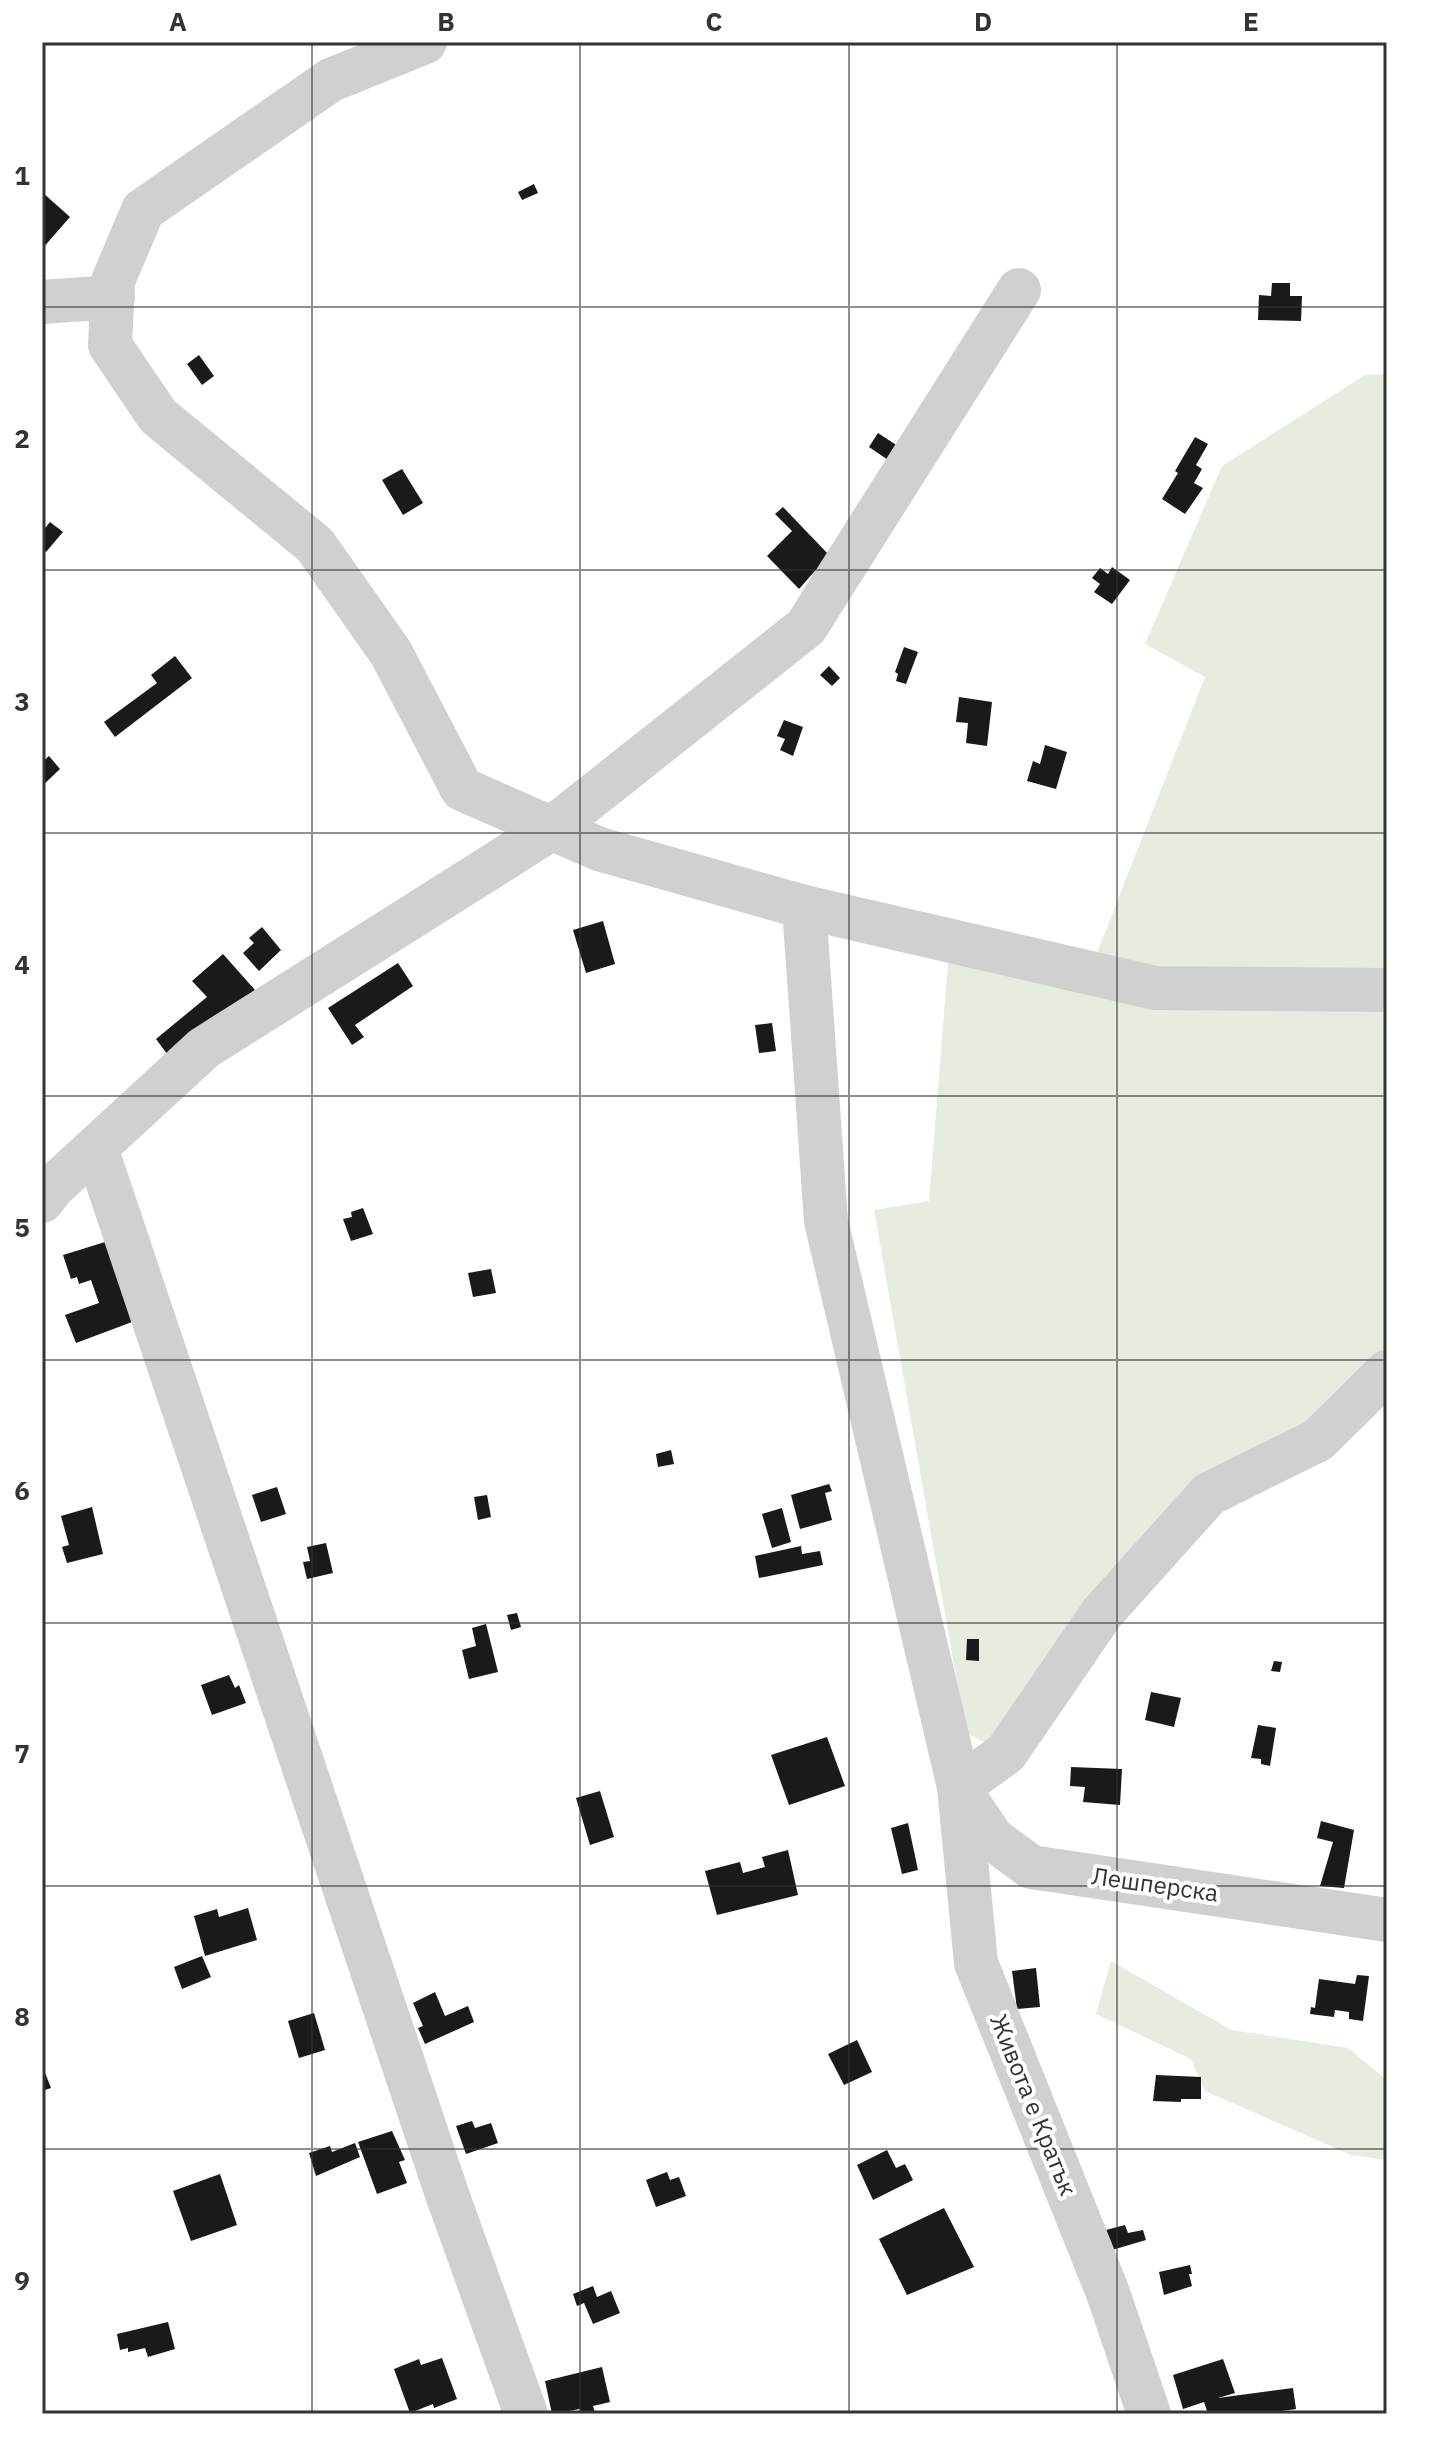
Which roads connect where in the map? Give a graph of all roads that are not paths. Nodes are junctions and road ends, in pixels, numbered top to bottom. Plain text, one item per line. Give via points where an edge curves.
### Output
1 (425, 42) edge
2 (1019, 290) dead end
3 (113, 297) junction
4 (42, 302) edge
5 (551, 829) junction
6 (804, 907) junction
7 (1387, 990) edge
8 (96, 1148) junction
9 (42, 1201) edge
10 (1387, 1372) edge
11 (959, 1787) junction
12 (1387, 1920) edge
13 (526, 2414) edge
14 (1149, 2414) edge

1 - 3 street via 331,80 143,210 113,281
2 - 5 street via 806,627
3 - 4 street
3 - 5 street via 110,345 158,416 315,545 391,653 462,789
5 - 6 street via 599,849
5 - 8 street via 204,1048
6 - 7 street via 1155,988
6 - 11 street via 826,1221
8 - 9 street
8 - 13 street via 447,2194
10 - 11 street via 1318,1440 1209,1494 1102,1613 1006,1753
11 - 12 street, Лешперска via 992,1838 1031,1867
11 - 14 street, Живота е Кратък via 976,1963 1108,2293

